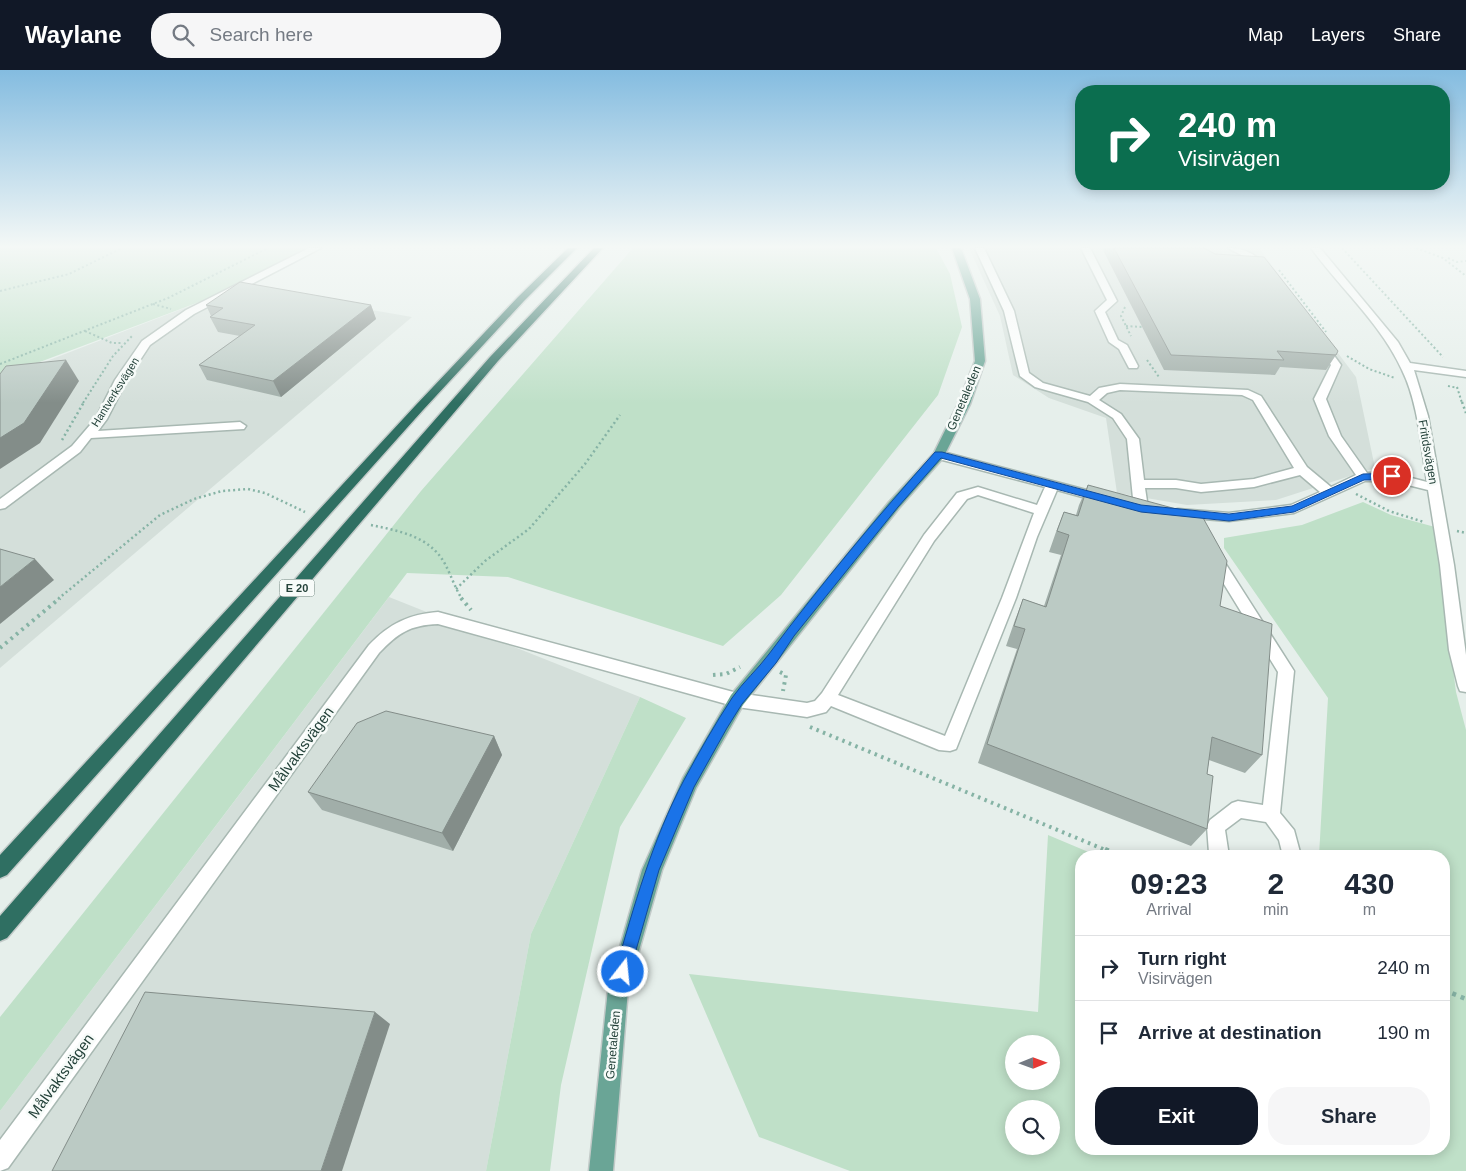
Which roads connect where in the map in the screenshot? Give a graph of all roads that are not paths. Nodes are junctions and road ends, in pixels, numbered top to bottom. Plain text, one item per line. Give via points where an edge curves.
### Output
1 (215, 299) edge
2 (521, 299) edge
3 (550, 299) edge
4 (975, 299) edge
5 (1003, 299) edge
6 (1111, 299) edge
7 (1357, 299) edge
8 (1313, 335) edge
9 (1133, 366) dead end
10 (1406, 366) junction
11 (1466, 374) edge
12 (1092, 400) junction
13 (240, 426) dead end
14 (88, 435) junction
15 (939, 454) junction
16 (1302, 470) junction
17 (1363, 477) junction
18 (1138, 484) junction
19 (1052, 486) junction
20 (1434, 488) junction
21 (1335, 489) junction
22 (1114, 502) edge
23 (0, 505) edge
24 (1141, 508) edge
25 (1042, 511) junction
26 (1169, 512) edge
27 (1188, 514) junction
28 (1198, 531) edge
29 (1209, 547) edge
30 (1466, 686) edge
31 (828, 698) junction
32 (737, 700) junction
33 (1271, 815) junction
34 (1218, 850) edge
35 (1290, 850) edge
36 (0, 869) edge
37 (0, 932) edge
38 (0, 1160) edge
39 (601, 1171) edge

1 - 14 street, Hantverksvägen via 190,312 146,343
2 - 36 highway, E 20 via 438,386
3 - 37 highway, E 20 via 494,359
4 - 15 main road, Genetaleden via 980,361 964,404
5 - 12 street via 1024,374 1039,386
6 - 9 street via 1100,311 1114,342 1124,347
7 - 10 street, Fritidsvägen via 1394,344
8 - 17 street via 1336,365 1320,399 1335,436
10 - 11 street
10 - 20 street, Fritidsvägen via 1422,416
12 - 16 street via 1103,390 1120,387 1244,392 1257,398
12 - 18 street via 1117,416 1133,439
13 - 14 street
14 - 23 street, Hantverksvägen via 76,449
15 - 19 street
15 - 32 main road, Genetaleden
16 - 18 street via 1254,483 1200,488
16 - 21 street
17 - 20 street via 1392,476
17 - 21 street
18 - 24 street
19 - 22 street
19 - 25 street
20 - 30 street, Fritidsvägen via 1457,650
21 - 27 street via 1294,509 1229,517
25 - 31 street via 978,491 962,496 929,538
25 - 31 street via 950,744 938,744
26 - 27 street
27 - 28 street
29 - 33 street via 1286,670
31 - 32 street, Målvaktsvägen via 820,707 807,710
32 - 38 street, Målvaktsvägen via 438,618 424,618 398,626 374,649
32 - 39 main road, Genetaleden via 689,784 652,870 618,989
33 - 34 street via 1238,809 1216,826
33 - 35 street via 1287,836

